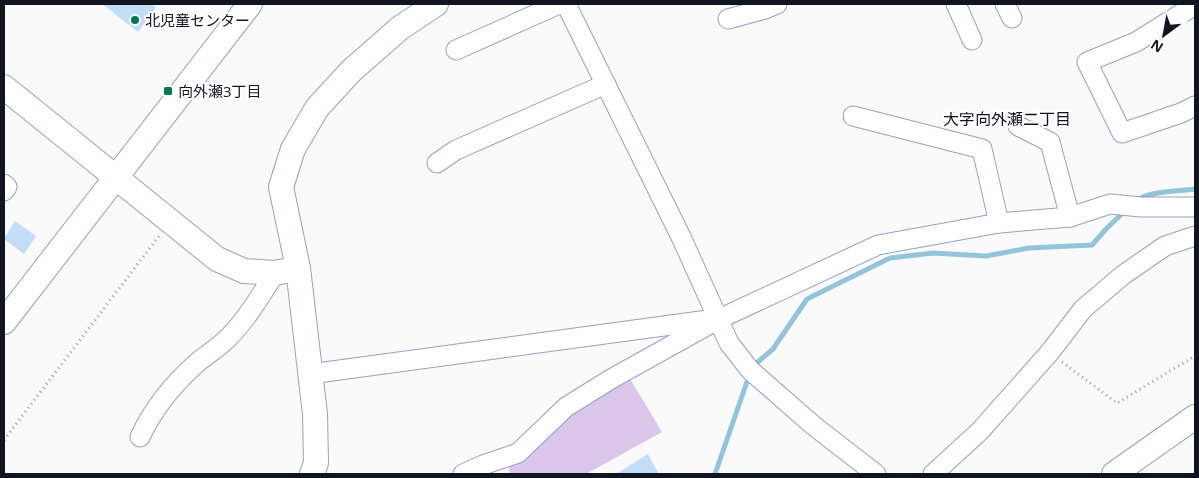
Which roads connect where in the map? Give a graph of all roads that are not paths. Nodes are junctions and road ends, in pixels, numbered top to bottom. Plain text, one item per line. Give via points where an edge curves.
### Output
1 (250, 4) edge
2 (436, 4) edge
3 (559, 4) edge
4 (566, 4) edge
5 (777, 4) edge
6 (956, 4) edge
7 (1195, 5) edge
8 (728, 19) dead end
9 (972, 40) dead end
10 (456, 50) dead end
11 (606, 84) junction
12 (4, 87) edge
13 (1195, 106) edge
14 (854, 116) dead end
15 (1018, 126) dead end
16 (437, 162) dead end
17 (115, 177) junction
18 (4, 184) edge
19 (4, 191) edge
20 (1195, 207) edge
21 (1070, 217) junction
22 (999, 223) junction
23 (1195, 236) edge
24 (287, 271) junction
25 (719, 319) junction
26 (4, 322) edge
27 (310, 374) junction
28 (1195, 416) edge
29 (140, 438) dead end
30 (312, 474) edge
31 (463, 474) edge
32 (876, 474) edge
33 (933, 474) edge
34 (1114, 474) edge

1 - 17 street
2 - 24 street via 400,28 350,71 317,108 293,149 281,187
3 - 10 street
4 - 11 street
5 - 8 street
6 - 9 street
7 - 13 street via 1136,42 1087,62 1122,133
11 - 16 street via 456,150
11 - 25 street
12 - 17 street
14 - 22 street via 982,149
15 - 21 street via 1050,142
17 - 24 street via 217,259 244,271
17 - 26 street
18 - 19 street via 7,187
20 - 21 street via 1110,204
21 - 22 street
22 - 25 street via 878,245
23 - 33 street via 1165,246 1123,275 1083,309 1050,352 980,431
24 - 27 street
24 - 29 street via 228,338 167,394 148,420
25 - 27 street
25 - 31 street via 566,407 518,453
25 - 32 street via 729,343 750,370
27 - 30 street via 316,463
28 - 34 street

